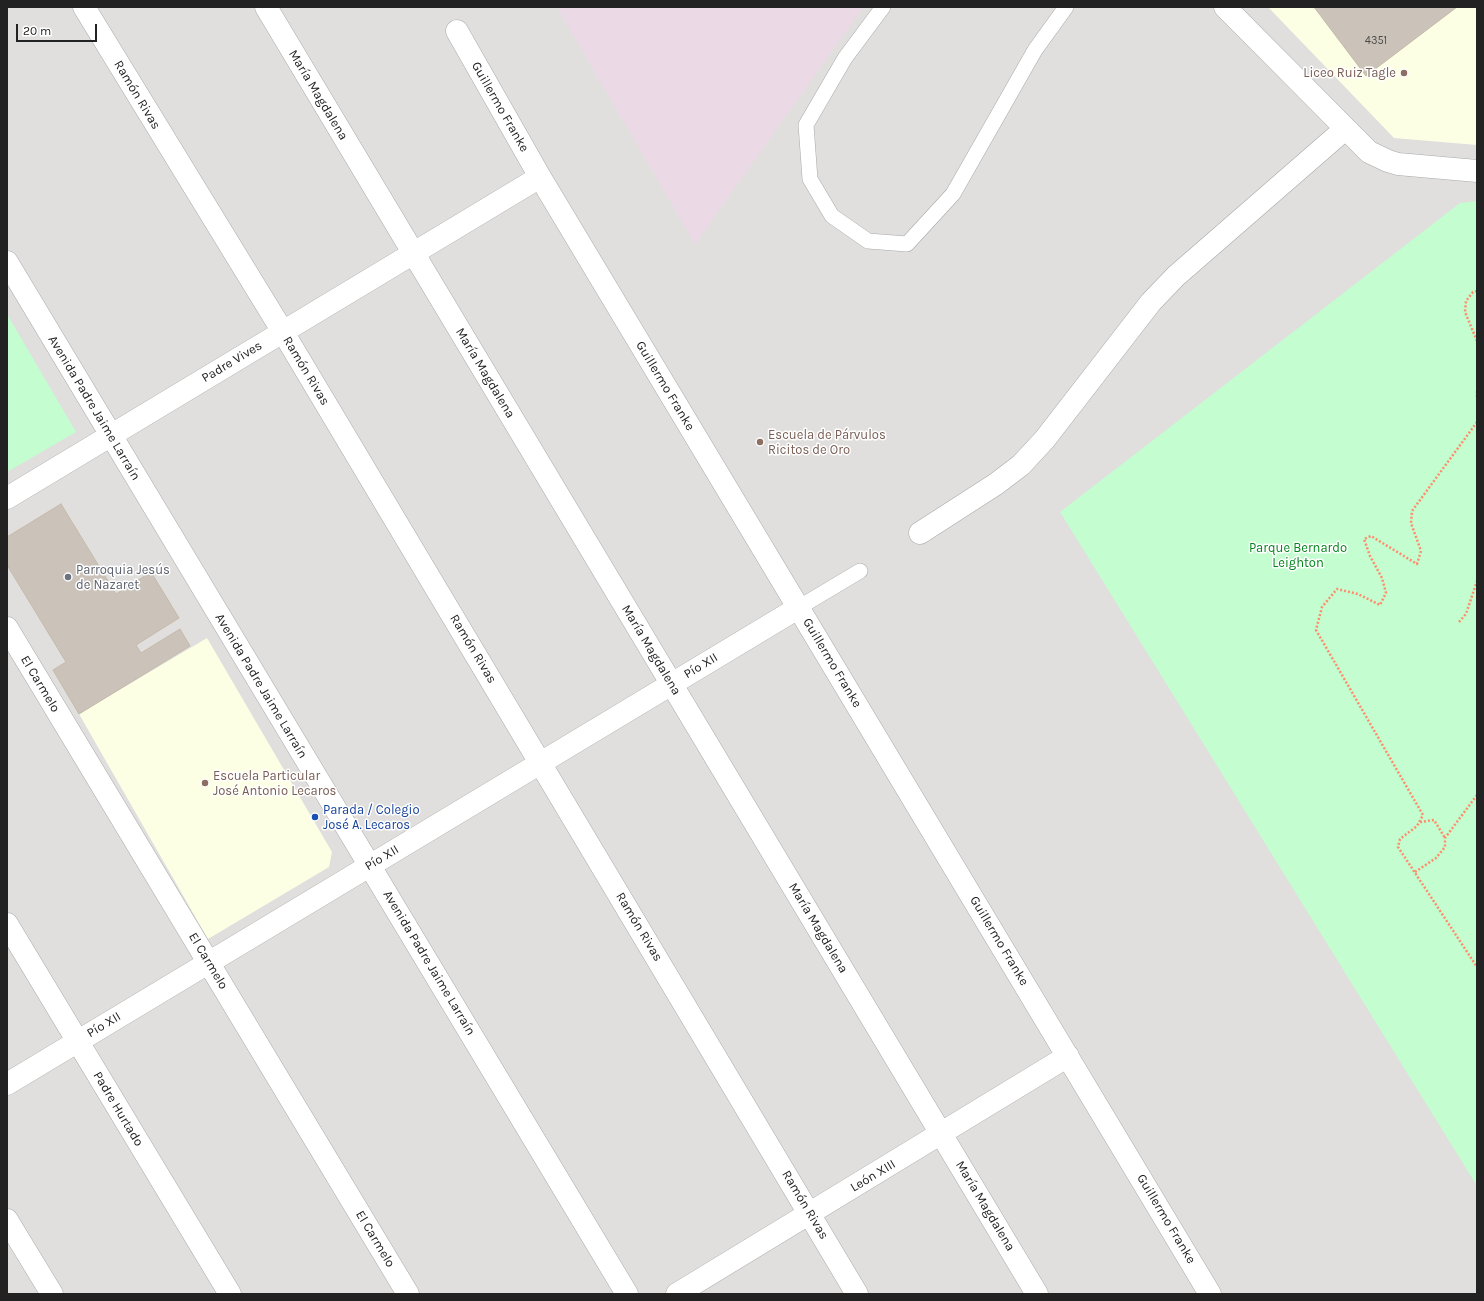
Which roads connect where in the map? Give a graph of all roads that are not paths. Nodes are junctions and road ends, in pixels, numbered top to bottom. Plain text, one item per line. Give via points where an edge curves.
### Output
1 (84, 7) edge
2 (266, 7) edge
3 (883, 7) edge
4 (1066, 7) edge
5 (1225, 7) edge
6 (457, 31) dead end
7 (1345, 129) junction
8 (1477, 171) edge
9 (540, 177) junction
10 (413, 254) junction
11 (7, 262) edge
12 (283, 332) junction
13 (111, 436) junction
14 (7, 498) edge
15 (920, 533) dead end
16 (860, 571) dead end
17 (798, 608) junction
18 (7, 628) edge
19 (672, 684) junction
20 (540, 763) junction
21 (370, 866) junction
22 (7, 924) edge
23 (208, 962) junction
24 (78, 1041) junction
25 (1068, 1056) junction
26 (7, 1084) edge
27 (942, 1134) junction
28 (810, 1214) junction
29 (7, 1220) edge
30 (52, 1294) edge
31 (230, 1294) edge
32 (408, 1294) edge
33 (627, 1294) edge
34 (676, 1294) edge
35 (857, 1294) edge
36 (1037, 1294) edge
37 (1210, 1294) edge

1 - 12 street, Ramón Rivas
2 - 10 street, María Magdalena
3 - 4 lane via 845,58 806,125 810,179 832,216 868,241 906,244 952,194 1035,50
5 - 7 street
6 - 9 street, Guillermo Franke
7 - 8 street via 1369,152 1388,162
7 - 15 street via 1176,276 1124,335 1046,439 1021,466
9 - 10 street, Padre Vives
9 - 17 street, Guillermo Franke
10 - 12 street, Padre Vives
10 - 19 street, María Magdalena
11 - 13 street, Avenida Padre Jaime Larraín
12 - 13 street, Padre Vives
12 - 20 street, Ramón Rivas
13 - 14 street, Padre Vives
13 - 21 street, Avenida Padre Jaime Larraín
16 - 17 lane
17 - 19 street, Pío XII
17 - 25 street, Guillermo Franke
18 - 23 street, El Carmelo
19 - 20 street, Pío XII
19 - 27 street, María Magdalena
20 - 21 street, Pío XII
20 - 28 street, Ramón Rivas
21 - 23 street, Pío XII
21 - 33 street, Avenida Padre Jaime Larraín
22 - 24 street, Padre Hurtado
23 - 24 street, Pío XII
23 - 32 street, El Carmelo
24 - 26 street, Pío XII
24 - 31 street, Padre Hurtado
25 - 27 street, León XIII
25 - 37 street, Guillermo Franke
27 - 28 street, León XIII
27 - 36 street, María Magdalena
28 - 34 street, León XIII
28 - 35 street, Ramón Rivas
29 - 30 street

